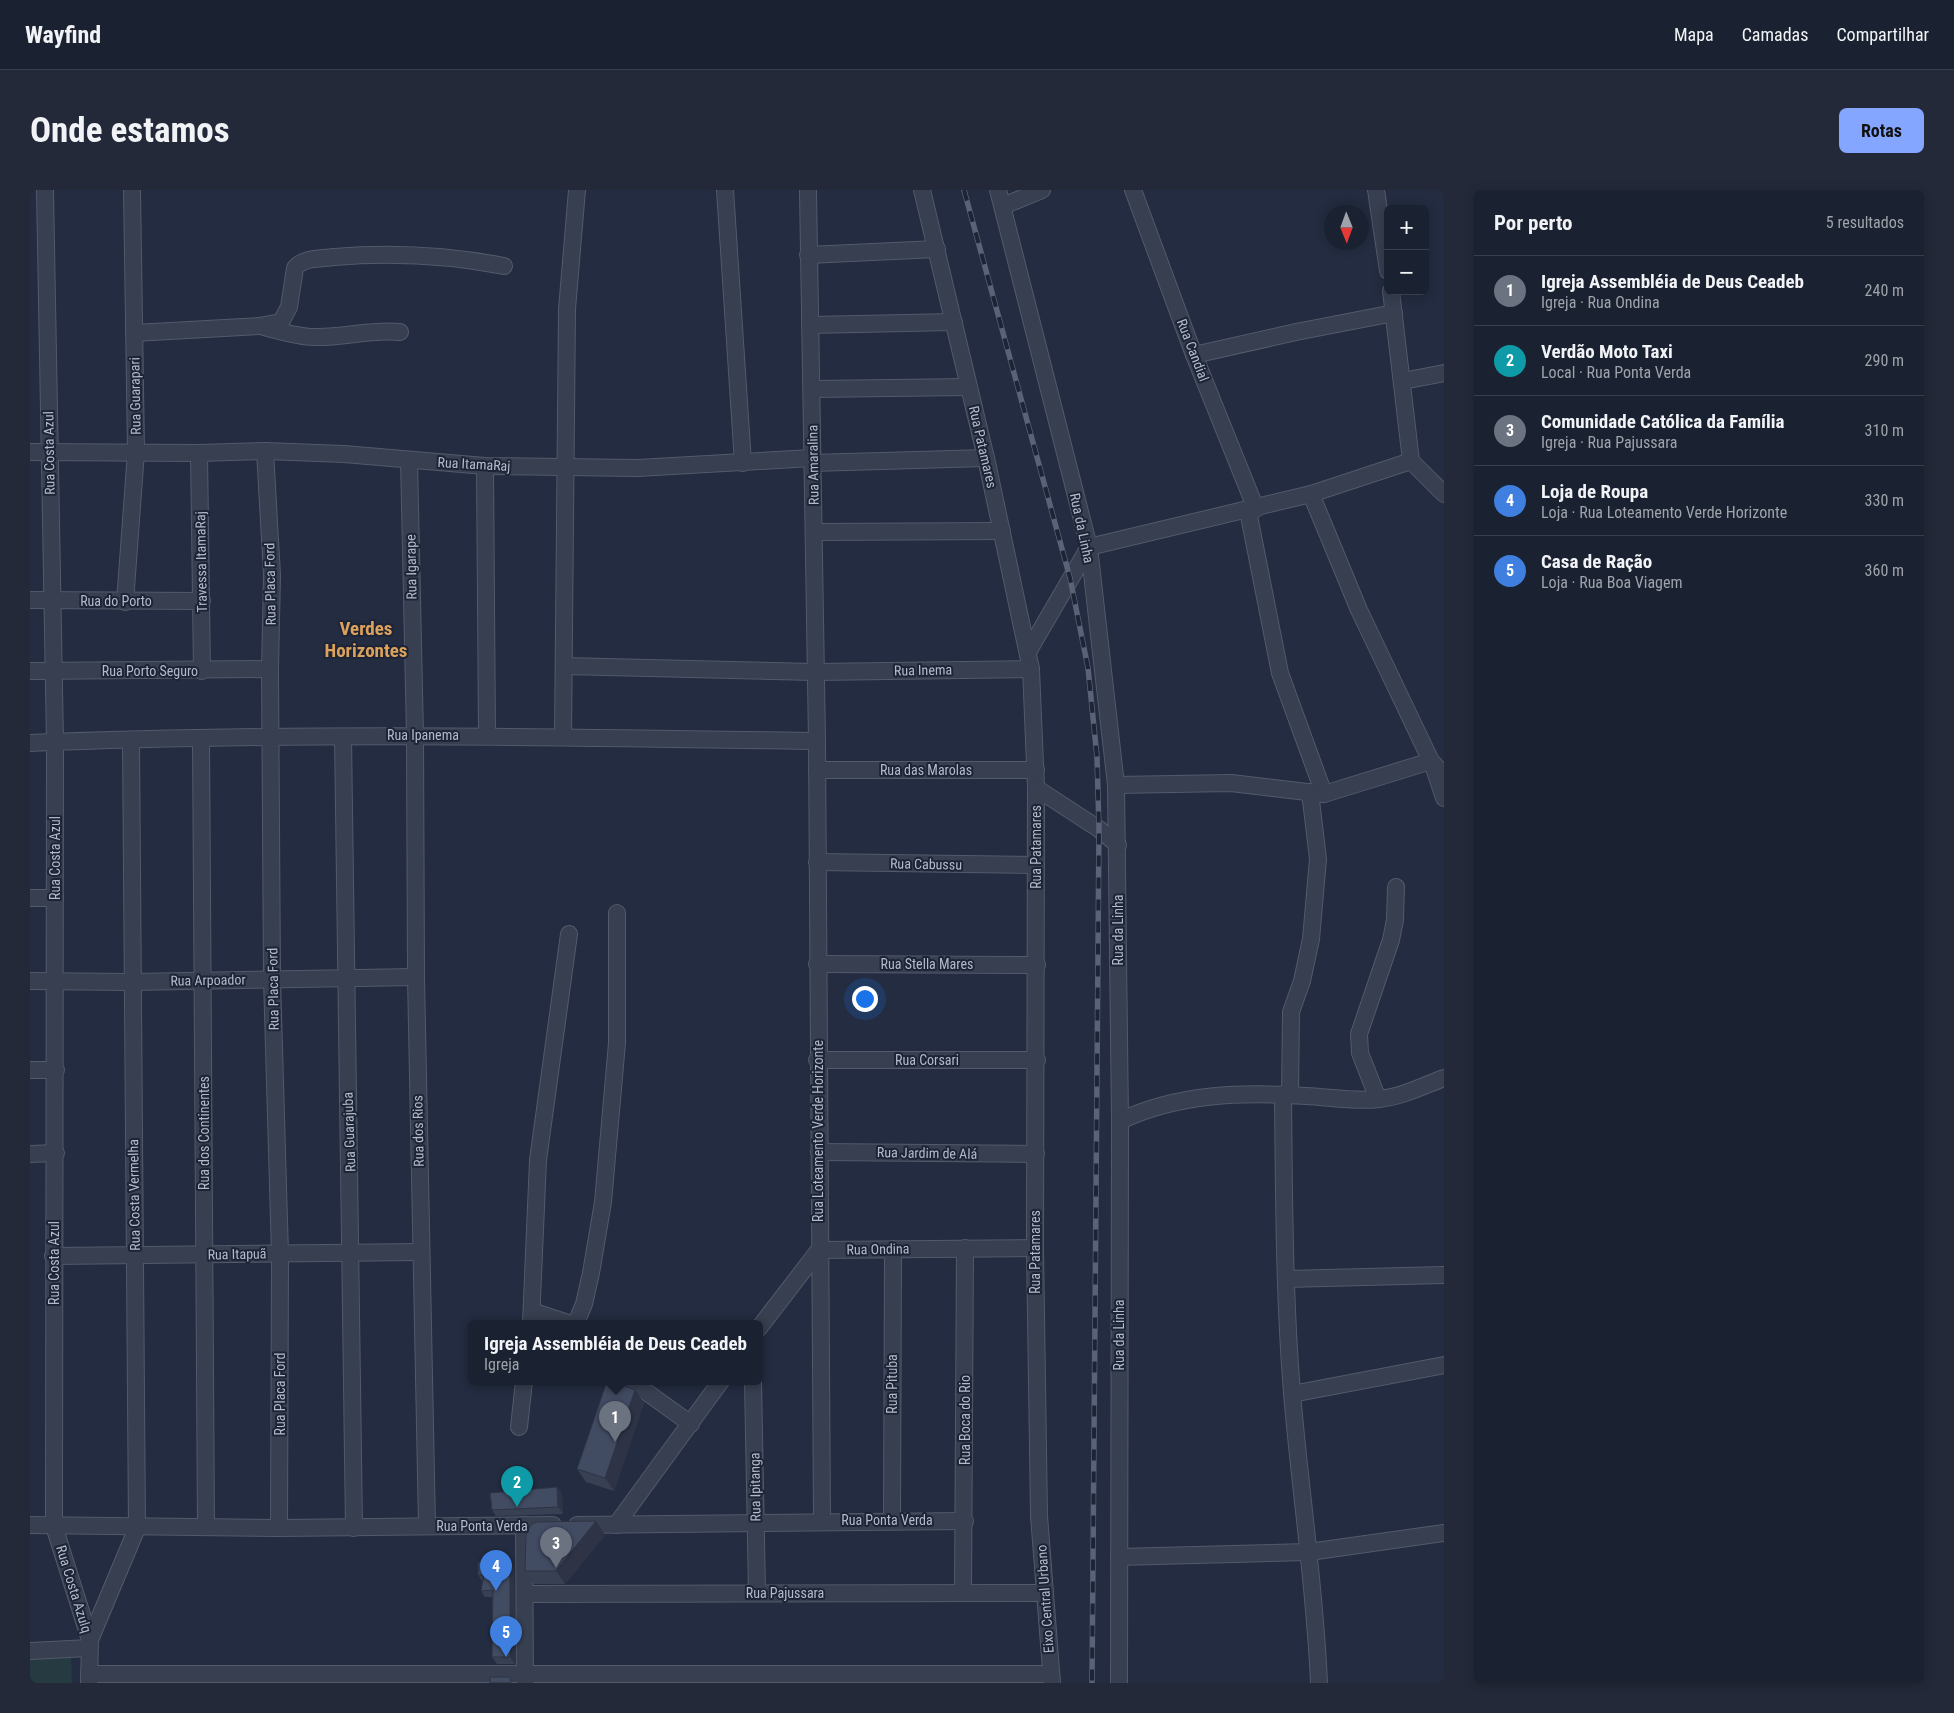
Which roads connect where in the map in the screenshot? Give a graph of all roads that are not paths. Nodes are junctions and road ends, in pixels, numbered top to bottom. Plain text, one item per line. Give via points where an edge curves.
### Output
1 (45, 190) edge
2 (132, 190) edge
3 (577, 190) edge
4 (725, 190) edge
5 (808, 190) edge
6 (922, 190) edge
7 (1042, 190) edge
8 (1133, 190) edge
9 (1376, 190) edge
10 (1001, 198) edge
11 (937, 249) junction
12 (1385, 250) edge
13 (808, 255) junction
14 (504, 266) dead end
15 (1392, 295) edge
16 (1394, 313) junction
17 (954, 322) junction
18 (810, 325) junction
19 (259, 326) junction
20 (400, 332) dead end
21 (134, 333) junction
22 (1194, 356) junction
23 (1444, 373) edge
24 (1403, 381) junction
25 (969, 387) junction
26 (812, 389) junction
27 (265, 451) junction
28 (30, 452) edge
29 (49, 452) junction
30 (136, 452) junction
31 (199, 453) junction
32 (986, 458) junction
33 (409, 460) junction
34 (812, 460) junction
35 (1411, 461) junction
36 (742, 463) junction
37 (485, 466) junction
38 (566, 467) junction
39 (1311, 494) junction
40 (1444, 494) edge
41 (1252, 510) junction
42 (1002, 531) junction
43 (814, 532) junction
44 (1089, 546) junction
45 (30, 600) edge
46 (52, 601) junction
47 (202, 601) junction
48 (125, 602) junction
49 (1028, 652) junction
50 (564, 666) junction
51 (270, 669) junction
52 (1031, 669) junction
53 (30, 671) edge
54 (52, 671) junction
55 (202, 671) junction
56 (815, 672) junction
57 (415, 735) junction
58 (486, 735) junction
59 (271, 736) junction
60 (343, 737) junction
61 (563, 737) junction
62 (202, 738) junction
63 (131, 740) junction
64 (817, 741) junction
65 (55, 742) junction
66 (30, 744) edge
67 (1436, 767) edge
68 (817, 770) junction
69 (1036, 770) junction
70 (1116, 785) junction
71 (1036, 788) junction
72 (1317, 793) junction
73 (1444, 798) edge
74 (1118, 845) junction
75 (816, 862) junction
76 (1036, 865) junction
77 (1396, 887) dead end
78 (30, 898) edge
79 (56, 898) junction
80 (617, 913) dead end
81 (569, 934) dead end
82 (817, 964) junction
83 (1037, 965) junction
84 (416, 977) junction
85 (345, 978) junction
86 (272, 979) junction
87 (30, 981) edge
88 (55, 981) junction
89 (203, 981) junction
90 (131, 982) junction
91 (818, 1060) junction
92 (1037, 1060) junction
93 (30, 1070) edge
94 (56, 1070) junction
95 (1444, 1078) edge
96 (1286, 1094) junction
97 (1378, 1099) junction
98 (1120, 1121) junction
99 (819, 1152) junction
100 (56, 1153) junction
101 (30, 1154) edge
102 (1036, 1154) junction
103 (893, 1248) junction
104 (965, 1248) junction
105 (1035, 1248) junction
106 (819, 1250) junction
107 (421, 1252) junction
108 (352, 1253) junction
109 (204, 1254) junction
110 (280, 1254) junction
111 (135, 1255) junction
112 (54, 1256) junction
113 (1444, 1275) edge
114 (1286, 1279) junction
115 (531, 1317) edge
116 (550, 1320) edge
117 (577, 1320) edge
118 (763, 1323) edge
119 (1444, 1365) edge
120 (524, 1385) edge
121 (637, 1385) edge
122 (718, 1385) edge
123 (753, 1385) edge
124 (1292, 1394) junction
125 (691, 1424) junction
126 (519, 1427) dead end
127 (1039, 1516) joint
128 (892, 1520) junction
129 (964, 1520) junction
130 (822, 1521) junction
131 (755, 1522) junction
132 (30, 1525) edge
133 (616, 1525) junction
134 (54, 1526) junction
135 (427, 1526) junction
136 (524, 1526) junction
137 (206, 1527) junction
138 (137, 1528) junction
139 (279, 1528) junction
140 (354, 1528) junction
141 (1444, 1533) edge
142 (1310, 1552) junction
143 (1119, 1557) junction
144 (963, 1592) junction
145 (756, 1593) junction
146 (1045, 1593) junction
147 (524, 1594) junction
148 (90, 1644) junction
149 (30, 1651) edge
150 (132, 1678) edge
151 (525, 1678) edge
152 (1052, 1678) edge
153 (89, 1679) edge
154 (1119, 1683) edge
155 (1319, 1683) edge

1 - 29 street, Rua Costa Azul
2 - 21 street, Rua Guarapari
3 - 38 street via 567,309
4 - 36 street
5 - 13 street, Rua Amaralina
6 - 11 street, Rua Patamares
7 - 10 street
8 - 22 street, Rua Candial
9 - 12 street
10 - 44 street, Rua da Linha
11 - 13 street
11 - 17 street, Rua Patamares
13 - 18 street, Rua Amaralina
14 - 19 street via 406,254 304,261 293,273 286,316 281,322
15 - 16 street
16 - 22 street
16 - 24 street
17 - 18 street
17 - 25 street, Rua Patamares
18 - 26 street, Rua Amaralina
19 - 20 street via 311,338 374,330
19 - 21 street
21 - 30 street, Rua Guarapari
22 - 41 street, Rua Candial
23 - 24 street
24 - 35 street
25 - 26 street
25 - 32 street, Rua Patamares
26 - 34 street, Rua Amaralina
27 - 31 street, Rua ItamaRaj
27 - 33 street, Rua ItamaRaj
27 - 51 street, Rua Placa Ford via 272,575
28 - 29 street, Rua ItamaRaj
29 - 30 street, Rua ItamaRaj
29 - 46 street, Rua Costa Azul
30 - 31 street, Rua ItamaRaj
30 - 48 street, Rua Guarapari
31 - 47 street, Travessa ItamaRaj
32 - 34 street, Rua ItamaRaj
32 - 42 street, Rua Patamares
33 - 37 street, Rua ItamaRaj
33 - 57 street, Rua Igarape
34 - 36 street, Rua ItamaRaj
34 - 43 street, Rua Amaralina
35 - 39 street
35 - 40 street
36 - 38 street, Rua ItamaRaj via 653,468
37 - 38 street, Rua ItamaRaj
37 - 58 street
38 - 50 street
39 - 41 street
39 - 67 street via 1359,610
41 - 44 street
41 - 72 street, Rua Candial via 1277,664
42 - 43 street
42 - 49 street, Rua Patamares
43 - 56 street, Rua Amaralina
44 - 49 street
44 - 70 street, Rua da Linha
45 - 46 street, Rua do Porto
46 - 48 street, Rua do Porto
46 - 54 street, Rua Costa Azul
47 - 48 street, Rua do Porto
47 - 55 street, Travessa ItamaRaj
49 - 52 street, Rua Patamares
50 - 56 street, Rua Inema
50 - 61 street
51 - 55 street, Rua Porto Seguro
51 - 59 street, Rua Placa Ford
52 - 56 street, Rua Inema
52 - 69 street, Rua Patamares
53 - 54 street, Rua Porto Seguro
54 - 55 street, Rua Porto Seguro
54 - 65 street, Rua Costa Azul
56 - 64 street, Rua Amaralina
57 - 58 street, Rua Ipanema
57 - 60 street, Rua Ipanema
57 - 84 street, Rua dos Rios
58 - 61 street, Rua Ipanema
59 - 60 street, Rua Ipanema
59 - 62 street, Rua Ipanema
59 - 86 street, Rua Placa Ford
60 - 85 street, Rua Guarajuba
61 - 64 street, Rua Ipanema
62 - 63 street, Rua Ipanema
62 - 89 street, Rua dos Continentes
63 - 65 street, Rua Ipanema
63 - 90 street, Rua Costa Vermelha
64 - 68 street, Rua Loteamento Verde Horizonte
65 - 66 street, Rua Ipanema
65 - 79 street, Rua Costa Azul
67 - 72 street
67 - 73 street
68 - 69 street, Rua das Marolas
68 - 75 street, Rua Loteamento Verde Horizonte
69 - 71 street, Rua Patamares
70 - 72 street via 1231,783
70 - 74 street, Rua da Linha
71 - 74 street
71 - 76 street, Rua Patamares
72 - 96 street, Rua Candial via 1318,860 1311,938 1302,981 1291,1012
74 - 98 street, Rua da Linha
75 - 76 street, Rua Cabussu
75 - 82 street, Rua Loteamento Verde Horizonte
76 - 83 street, Rua Patamares
77 - 97 street via 1391,940 1359,1034 1360,1054
78 - 79 street
79 - 88 street, Rua Costa Azul
80 - 117 street via 617,1042 603,1202 591,1273
81 - 115 street via 538,1160
82 - 83 street, Rua Stella Mares
82 - 91 street, Rua Loteamento Verde Horizonte
83 - 92 street, Rua Patamares
84 - 85 street, Rua Arpoador
84 - 107 street, Rua dos Rios
85 - 86 street, Rua Arpoador
85 - 108 street, Rua Guarajuba
86 - 89 street, Rua Arpoador
86 - 110 street, Rua Placa Ford
87 - 88 street, Rua Arpoador
88 - 90 street, Rua Arpoador
88 - 94 street, Rua Costa Azul
89 - 90 street, Rua Arpoador
89 - 109 street, Rua dos Continentes
90 - 111 street, Rua Costa Vermelha
91 - 92 street, Rua Corsari
91 - 99 street, Rua Loteamento Verde Horizonte
92 - 102 street, Rua Patamares
93 - 94 street
94 - 100 street, Rua Costa Azul
95 - 97 street
96 - 97 street
96 - 98 street via 1197,1097 1151,1107
96 - 114 street, Rua Candial
98 - 143 street, Rua da Linha
99 - 102 street, Rua Jardim de Alá
99 - 106 street, Rua Loteamento Verde Horizonte
100 - 101 street
100 - 112 street, Rua Costa Azul
102 - 105 street, Rua Patamares
103 - 104 street, Rua Ondina
103 - 106 street, Rua Ondina
103 - 128 street, Rua Pituba
104 - 105 street, Rua Ondina
104 - 129 street, Rua Boca do Rio
105 - 127 street, Rua Patamares
106 - 118 street
106 - 130 street, Rua Loteamento Verde Horizonte
107 - 108 street, Rua Itapuã
107 - 135 street, Rua dos Rios
108 - 110 street, Rua Itapuã
108 - 140 street, Rua Guarajuba
109 - 110 street, Rua Itapuã
109 - 111 street, Rua Itapuã
109 - 137 street, Rua dos Continentes
110 - 139 street, Rua Placa Ford
111 - 112 street, Rua Itapuã
111 - 138 street, Rua Costa Vermelha
112 - 134 street, Rua Costa Azul
113 - 114 street
114 - 124 street, Rua Candial
115 - 116 street
119 - 124 street
120 - 126 street
121 - 125 street
122 - 125 street
123 - 131 street, Rua Ipitanga
124 - 142 street, Rua Candial
125 - 133 street
127 - 146 street, Eixo Central Urbano
128 - 129 street, Rua Ponta Verda
128 - 130 street, Rua Ponta Verda
129 - 144 street, Rua Boca do Rio
130 - 131 street, Rua Ponta Verda
131 - 133 street, Rua Ponta Verda
131 - 145 street, Rua Ipitanga
132 - 134 street, Rua Ponta Verda
133 - 136 street, Rua Ponta Verda
134 - 138 street, Rua Ponta Verda
134 - 148 street, Rua Costa Azulq
135 - 136 street, Rua Ponta Verda
135 - 140 street, Rua Ponta Verda
136 - 147 street
137 - 138 street, Rua Ponta Verda
137 - 139 street, Rua Ponta Verda
138 - 148 street, Rua Costa Vermelha
139 - 140 street, Rua Ponta Verda
141 - 142 street
142 - 143 street
142 - 155 street, Rua Candial
143 - 154 street, Rua da Linha
144 - 145 street, Rua Pajussara
144 - 146 street, Rua Pajussara
145 - 147 street, Rua Pajussara
146 - 152 street, Eixo Central Urbano
147 - 151 street
148 - 149 street
148 - 153 street, Rua Costa Azulq
150 - 151 street
150 - 153 street
151 - 152 street

